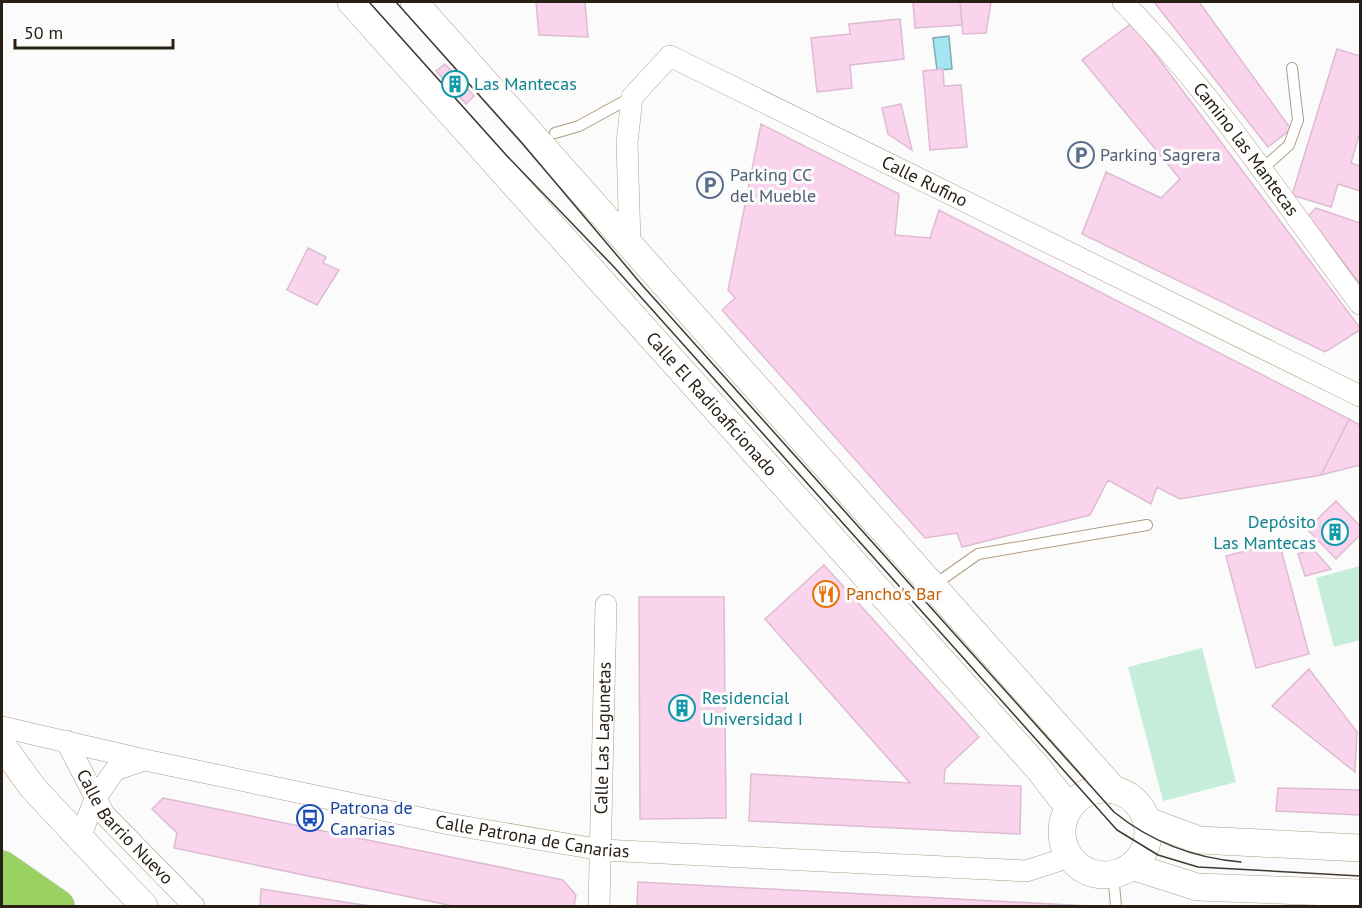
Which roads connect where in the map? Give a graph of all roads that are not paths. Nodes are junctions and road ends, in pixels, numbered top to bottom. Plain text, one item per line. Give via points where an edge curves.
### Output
1 (351, 2) edge
2 (414, 2) edge
3 (1124, 2) edge
4 (1292, 68) dead end
5 (632, 97) junction
6 (555, 133) dead end
7 (1260, 171) junction
8 (630, 243) junction
9 (1360, 304) edge
10 (1360, 396) edge
11 (1147, 525) dead end
12 (933, 585) junction
13 (606, 604) dead end
14 (2, 727) edge
15 (66, 741) junction
16 (2, 745) edge
17 (145, 760) junction
18 (1114, 790) junction
19 (95, 799) junction
20 (1069, 808) junction
21 (1147, 821) junction
22 (79, 840) junction
23 (1360, 848) edge
24 (602, 850) junction
25 (1070, 857) junction
26 (2, 867) edge
27 (1122, 870) junction
28 (1360, 893) edge
29 (2, 894) edge
30 (13, 906) edge
31 (58, 906) edge
32 (144, 906) edge
33 (194, 906) edge
34 (599, 906) edge
35 (1116, 906) edge

1 - 20 street, Calle El Radioaficionado via 1038,768
2 - 8 street
3 - 7 street, Camino las Mantecas via 1203,92
4 - 7 lane via 1299,120 1289,145
5 - 6 lane via 579,126
5 - 8 street via 627,143
5 - 10 street, Calle Rufino via 670,56
7 - 9 street, Camino las Mantecas
8 - 12 street
11 - 12 lane via 978,554
12 - 18 street
13 - 24 street, Calle Las Lagunetas
14 - 15 street, Calle Patrona de Canarias
15 - 17 street, Calle Patrona de Canarias
15 - 19 street, Calle Barrio Nuevo
16 - 22 street via 33,789
17 - 19 street via 115,770
17 - 24 street, Calle Patrona de Canarias via 449,824
18 - 20 street via 1090,791
18 - 21 street via 1128,795
19 - 22 street
19 - 33 street, Calle Barrio Nuevo via 104,814
20 - 25 street via 1062,828
21 - 23 street via 1199,840
21 - 27 street via 1145,848
22 - 32 street
24 - 25 street, Calle Patrona de Canarias via 1026,871
24 - 34 street, Calle Las Lagunetas
25 - 27 street via 1092,873
26 - 31 highway
27 - 28 street via 1197,887
27 - 35 lane
29 - 30 highway

